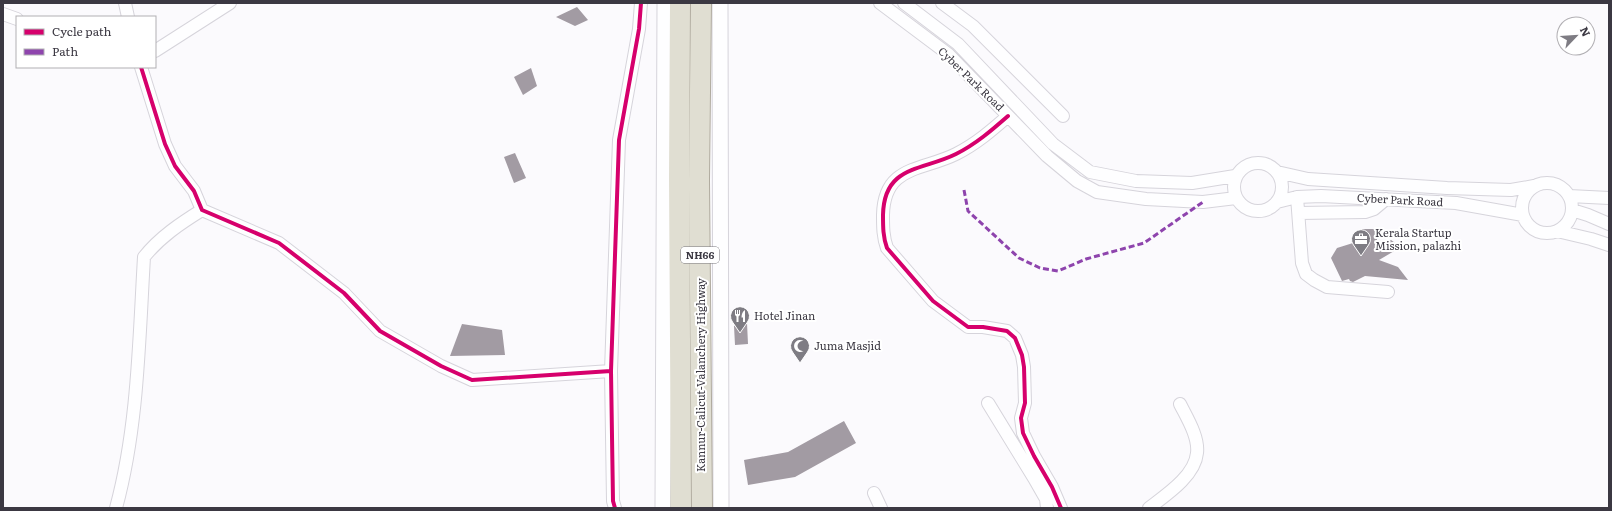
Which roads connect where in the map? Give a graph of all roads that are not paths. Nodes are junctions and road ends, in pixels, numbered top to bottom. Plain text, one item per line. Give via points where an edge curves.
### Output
1 (125, 3) edge
2 (230, 3) edge
3 (641, 3) edge
4 (665, 3) edge
5 (680, 3) edge
6 (701, 3) edge
7 (720, 3) edge
8 (880, 3) edge
9 (904, 3) edge
10 (942, 3) edge
11 (3, 14) edge
12 (128, 16) edge
13 (16, 19) edge
14 (156, 50) edge
15 (141, 69) edge
16 (1008, 116) junction
17 (1063, 116) dead end
18 (1277, 172) junction
19 (1235, 176) junction
20 (1534, 186) junction
21 (1569, 196) junction
22 (1298, 197) junction
23 (1236, 198) junction
24 (1609, 198) edge
25 (1386, 200) junction
26 (1277, 202) junction
27 (202, 210) junction
28 (1572, 210) junction
29 (1299, 213) junction
30 (1523, 215) junction
31 (1609, 224) edge
32 (1557, 231) junction
33 (1609, 245) edge
34 (1388, 292) dead end
35 (612, 371) junction
36 (988, 403) dead end
37 (1180, 404) dead end
38 (1030, 448) junction
39 (1020, 455) junction
40 (874, 493) dead end
41 (116, 508) edge
42 (615, 508) edge
43 (663, 508) edge
44 (681, 508) edge
45 (702, 508) edge
46 (720, 508) edge
47 (880, 508) edge
48 (1047, 508) edge
49 (1060, 508) edge
50 (1149, 508) edge

1 - 12 street
2 - 14 street
3 - 35 street via 639,29 619,140
4 - 43 street
5 - 44 highway, NH66 via 678,184
6 - 45 highway, Kannur-Calicut-Valanchery Highway / NH66 via 699,180
7 - 46 street
8 - 16 street, Cyber Park Road via 948,54
9 - 19 street via 958,44 1053,144 1090,172 1136,181 1192,182
10 - 17 street via 974,26
11 - 13 street
15 - 27 street via 165,144 176,166 194,191
16 - 23 street, Cyber Park Road via 1077,182 1097,192 1146,199 1203,202
16 - 38 street via 985,136 955,155 904,174 889,186 884,200 883,237 887,248 933,301 968,327 1007,331 1015,338 1024,367 1025,403 1021,418 1023,433
18 - 19 street via 1271,166 1256,162 1242,168
18 - 20 street via 1308,179 1447,188 1511,190
18 - 26 street via 1282,187
19 - 23 street
20 - 21 street via 1542,183 1558,185
20 - 30 street via 1524,199
21 - 24 street
21 - 28 street
22 - 25 street, Cyber Park Road
22 - 26 street, Cyber Park Road
22 - 29 street
23 - 26 street via 1248,210 1256,212 1268,209
25 - 29 street via 1365,212
25 - 30 street, Cyber Park Road via 1456,203
27 - 35 street via 279,243 344,292 380,331 441,366 472,380
27 - 41 street via 163,237 144,257 134,409 125,477
28 - 31 street
28 - 32 street via 1569,220
29 - 34 street via 1302,263 1306,274 1327,287
30 - 32 street via 1533,229 1549,233
32 - 33 street
35 - 42 street
36 - 39 street
37 - 50 street via 1195,439 1197,454 1193,467 1179,485
38 - 39 street
38 - 49 street via 1052,487
39 - 48 street via 1046,499
40 - 47 street

